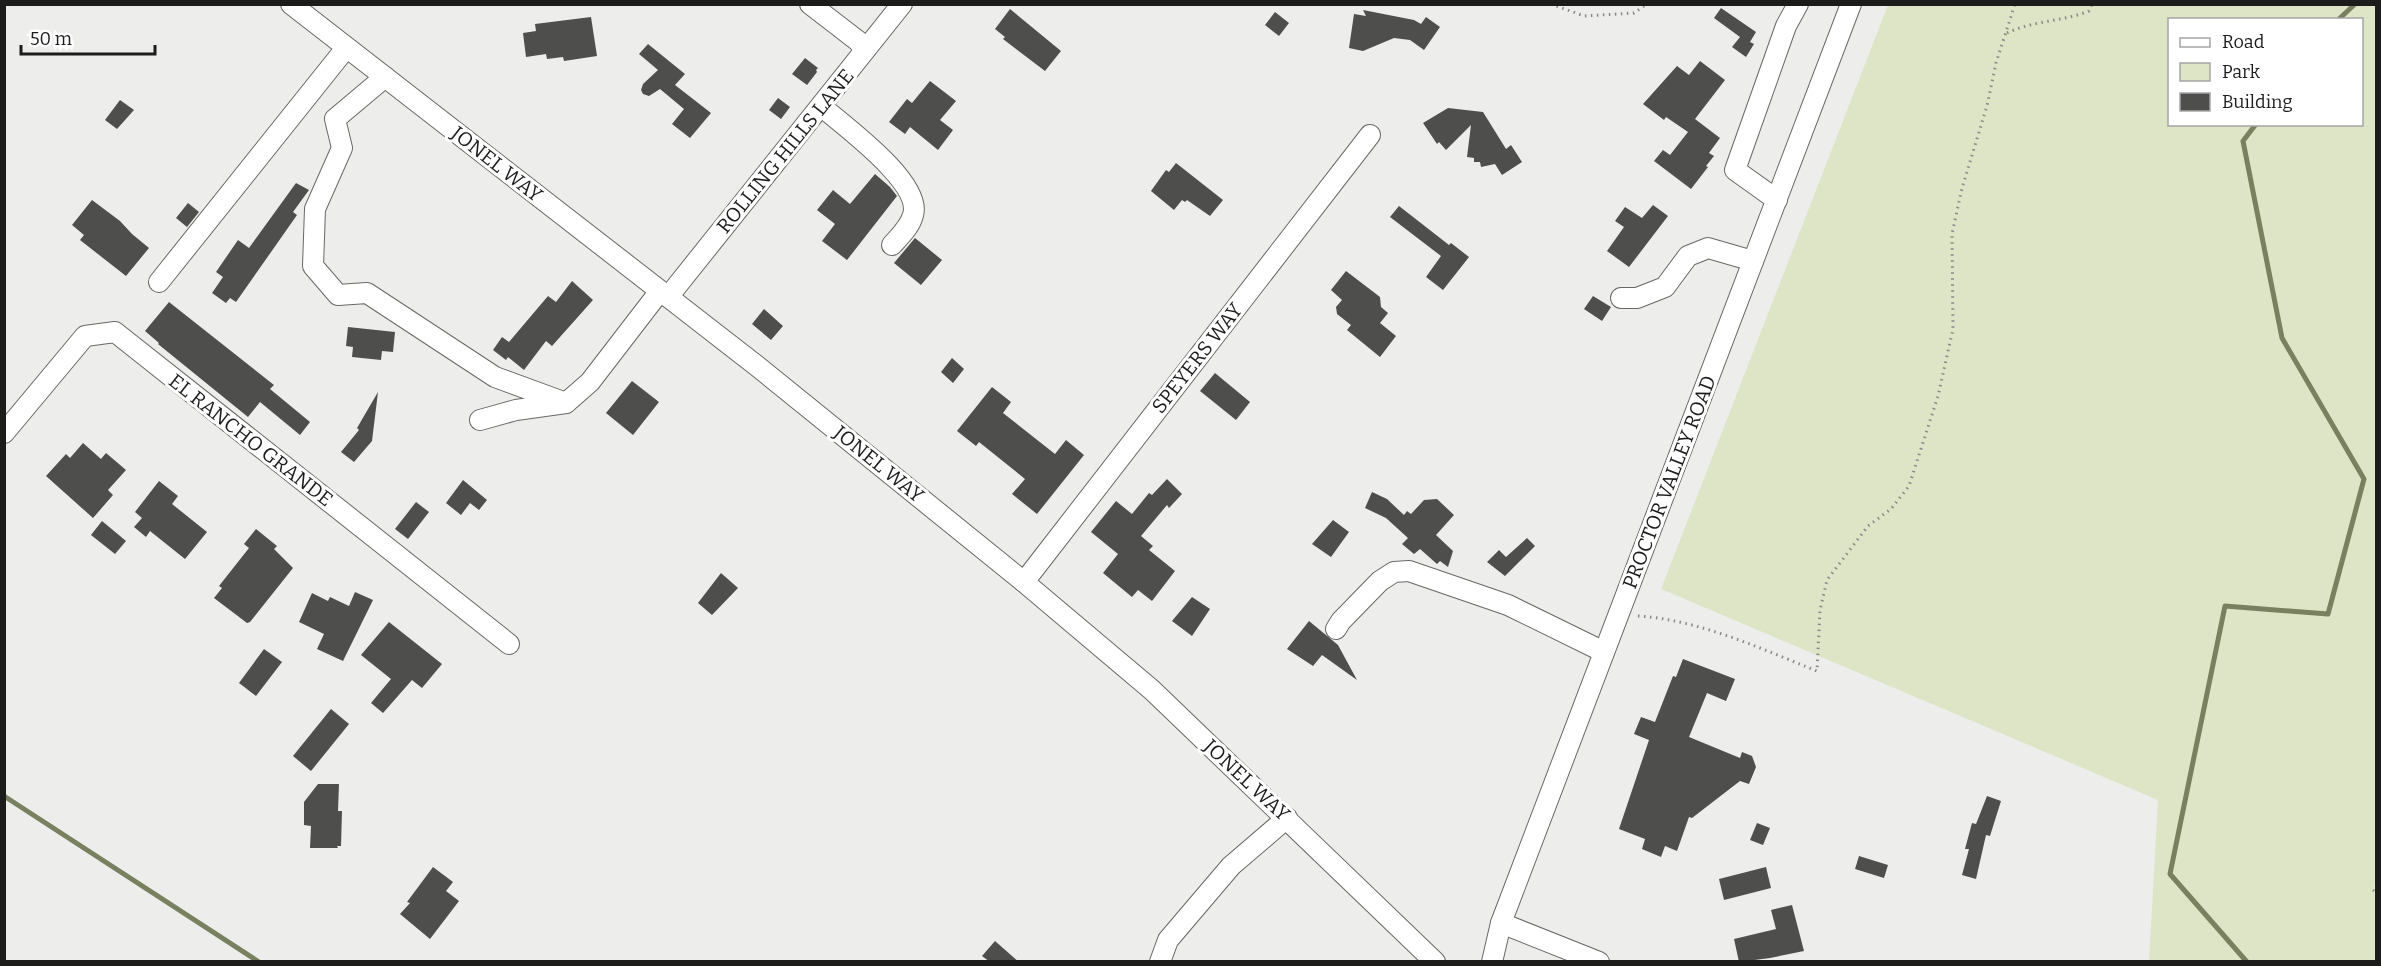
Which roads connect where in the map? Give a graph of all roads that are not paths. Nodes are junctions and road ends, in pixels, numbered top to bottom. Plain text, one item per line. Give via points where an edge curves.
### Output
1 (291, 4) edge
2 (810, 4) edge
3 (902, 4) edge
4 (1798, 4) edge
5 (1851, 4) edge
6 (346, 48) junction
7 (865, 50) junction
8 (385, 77) junction
9 (821, 106) junction
10 (1370, 135) dead end
11 (1777, 200) junction
12 (892, 245) dead end
13 (1753, 261) junction
14 (159, 282) dead end
15 (664, 294) junction
16 (1621, 298) dead end
17 (566, 403) junction
18 (480, 420) dead end
19 (4, 433) edge
20 (1024, 582) junction
21 (1336, 629) dead end
22 (509, 644) dead end
23 (1604, 652) junction
24 (1287, 818) junction
25 (1501, 923) junction
26 (1160, 962) edge
27 (1435, 962) edge
28 (1492, 962) edge
29 (1599, 962) edge

1 - 6 street, JONEL WAY
2 - 7 street
3 - 7 street, ROLLING HILLS LANE
4 - 11 street via 1786,26 1735,170
5 - 11 street, PROCTOR VALLEY ROAD
6 - 8 street, JONEL WAY
6 - 14 street
7 - 9 street, ROLLING HILLS LANE
8 - 15 street, JONEL WAY
8 - 17 street via 334,119 342,148 315,208 313,266 338,295 367,293 495,377
9 - 12 street via 896,173 906,188 914,204 914,215
9 - 15 street, ROLLING HILLS LANE
10 - 20 street, SPEYERS WAY
11 - 13 street, PROCTOR VALLEY ROAD
13 - 16 street via 1708,248 1688,256 1665,287 1637,298
13 - 23 street, PROCTOR VALLEY ROAD
15 - 17 street, ROLLING HILLS LANE via 590,382
15 - 20 street, JONEL WAY
17 - 18 street
19 - 22 street, EL RANCHO GRANDE via 85,336 114,332
20 - 24 street, JONEL WAY via 1152,690
21 - 23 street via 1380,581 1394,572 1409,571 1508,605
23 - 25 street, PROCTOR VALLEY ROAD
24 - 26 street via 1231,866 1168,940
24 - 27 street, JONEL WAY
25 - 28 street, PROCTOR VALLEY ROAD
25 - 29 street

